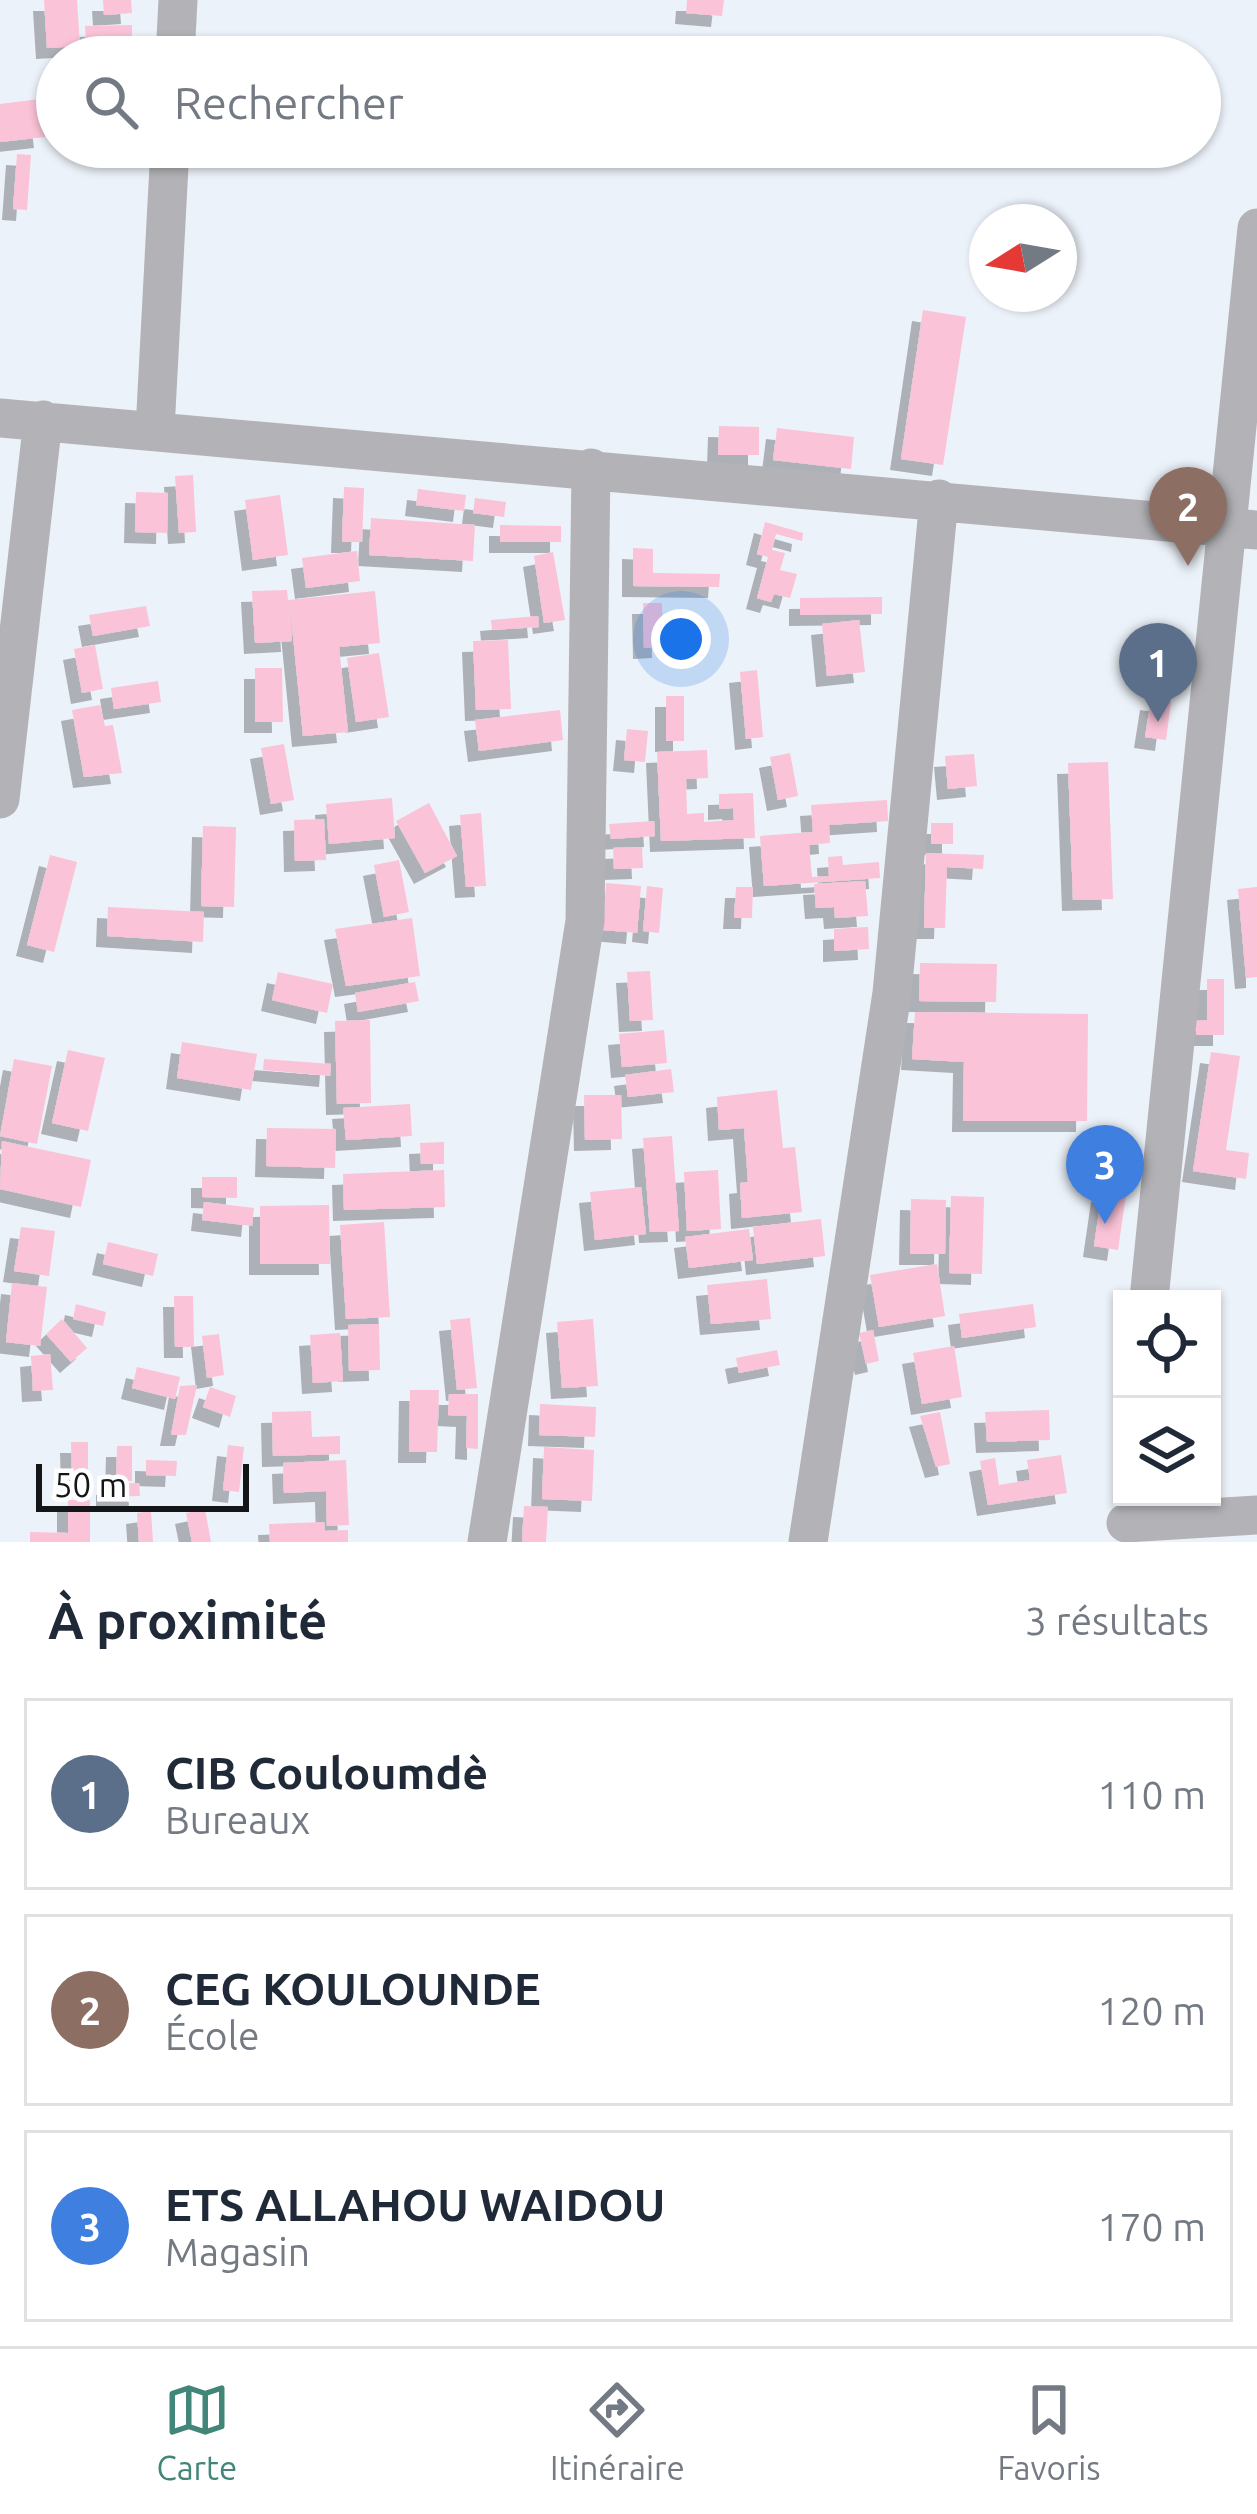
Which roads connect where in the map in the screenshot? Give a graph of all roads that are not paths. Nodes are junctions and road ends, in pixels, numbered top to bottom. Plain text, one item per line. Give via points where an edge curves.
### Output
1 (178, 0) edge
2 (176, 36) edge
3 (169, 168) edge
4 (1257, 228) edge
5 (0, 418) edge
6 (43, 420) junction
7 (155, 430) junction
8 (591, 468) junction
9 (939, 499) junction
10 (1242, 527) edge
11 (0, 799) edge
12 (1150, 1290) edge
13 (1257, 1515) edge
14 (1126, 1521) edge
15 (487, 1542) edge
16 (808, 1542) edge

1 - 2 street
3 - 7 street
4 - 10 street
5 - 6 street
6 - 7 street
6 - 11 street
7 - 8 street
8 - 9 street
8 - 15 street via 585,922
9 - 10 street
9 - 16 street via 892,993
10 - 12 street
13 - 14 street

